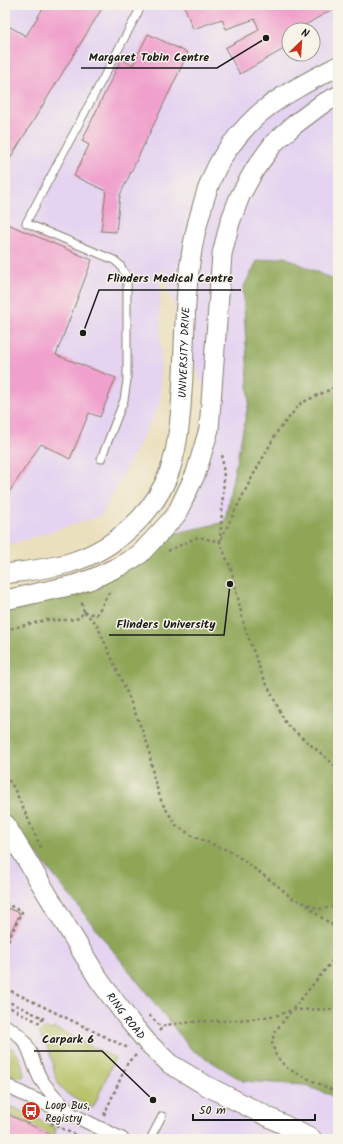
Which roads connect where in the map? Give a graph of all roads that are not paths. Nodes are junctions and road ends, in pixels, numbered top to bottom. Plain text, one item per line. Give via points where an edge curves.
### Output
1 (142, 5) edge
2 (338, 66) edge
3 (338, 96) edge
4 (101, 460) dead end
5 (5, 574) edge
6 (5, 600) edge
7 (5, 824) edge
8 (5, 1026) edge
9 (5, 1085) edge
10 (71, 1114) junction
11 (162, 1116) dead end
12 (122, 1139) edge
13 (150, 1139) edge
14 (312, 1139) edge

1 - 4 lane via 26,223 114,260 127,277 127,380 124,400
2 - 5 street, UNIVERSITY DRIVE via 265,109 249,124 229,147 207,189 192,244 182,394 176,443 170,470 149,508 132,527 91,555 69,563
3 - 6 street via 322,104 274,143 240,196 222,254 209,429 196,473 176,515 140,554 120,566 74,585
7 - 14 street, RING ROAD via 99,980 130,1023 139,1046 206,1086
8 - 10 street via 25,1042 41,1078
9 - 10 street
10 - 12 street
11 - 13 lane

